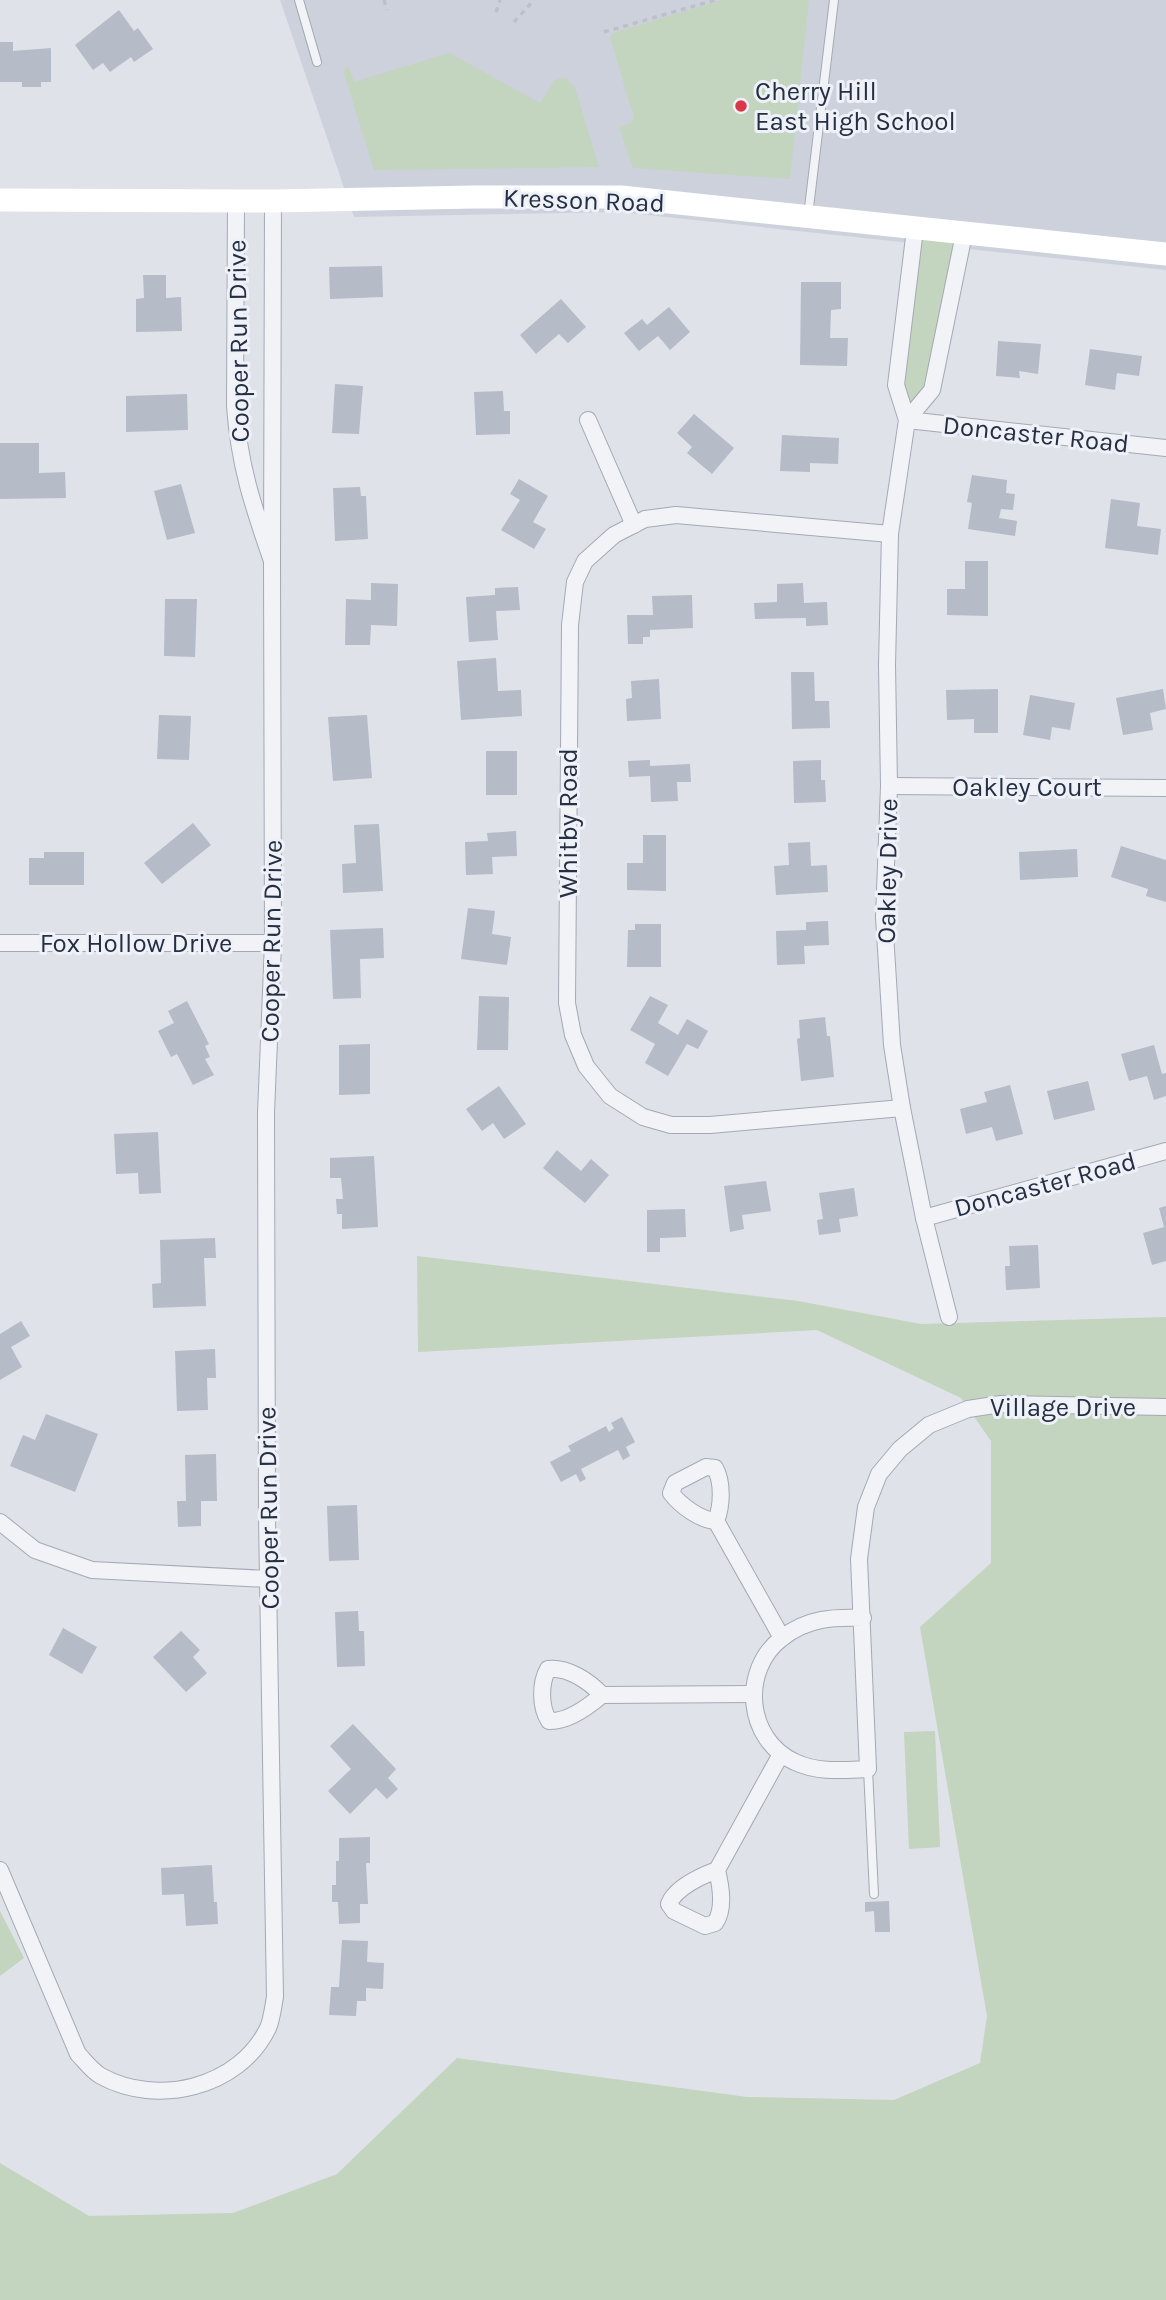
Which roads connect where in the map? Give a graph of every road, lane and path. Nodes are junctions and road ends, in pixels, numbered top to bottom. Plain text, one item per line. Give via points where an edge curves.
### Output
1 (299, 0) edge
2 (384, 0) edge
3 (500, 0) edge
4 (534, 0) edge
5 (715, 0) edge
6 (834, 0) edge
7 (387, 10) dead end
8 (496, 12) dead end
9 (514, 22) dead end
10 (604, 32) dead end
11 (317, 62) dead end
12 (0, 200) edge
13 (236, 201) junction
14 (273, 201) junction
15 (807, 218) junction
16 (915, 229) junction
17 (964, 234) junction
18 (1166, 254) edge
19 (588, 420) dead end
20 (907, 420) junction
21 (1166, 448) edge
22 (635, 525) junction
23 (890, 534) junction
24 (272, 561) junction
25 (888, 786) junction
26 (1166, 788) edge
27 (0, 943) edge
28 (273, 943) junction
29 (902, 1108) junction
30 (1166, 1151) edge
31 (924, 1218) junction
32 (948, 1317) dead end
33 (1166, 1407) edge
34 (716, 1521) dead end
35 (0, 1522) edge
36 (268, 1579) junction
37 (863, 1618) junction
38 (782, 1638) junction
39 (752, 1694) junction
40 (602, 1695) dead end
41 (781, 1754) junction
42 (868, 1769) junction
43 (0, 1870) edge
44 (717, 1870) dead end
45 (874, 1894) dead end

1 - 11 lane
2 - 7 path
3 - 8 path
4 - 9 path
5 - 10 path
6 - 15 lane
12 - 13 street, Kresson Road
13 - 14 street, Kresson Road
13 - 24 street, Cooper Run Drive via 237,435 247,490
14 - 15 street, Kresson Road via 621,197
14 - 24 street, Cooper Run Drive
15 - 16 street, Kresson Road
16 - 17 street, Kresson Road
16 - 20 street via 896,385
17 - 18 street, Kresson Road
17 - 20 street via 932,390
19 - 22 street
20 - 21 street, Doncaster Road
20 - 23 street, Oakley Drive
22 - 23 street, Whitby Road via 676,515
22 - 29 street, Whitby Road via 614,535 586,561 575,582 570,625 567,1003 586,1066 610,1096 643,1116 671,1125
23 - 25 street, Oakley Drive
24 - 28 street, Cooper Run Drive
25 - 26 street, Oakley Court
25 - 29 street, Oakley Drive via 884,917 892,1045
27 - 28 street, Fox Hollow Drive
28 - 36 street, Cooper Run Drive via 266,1113
29 - 31 street, Oakley Drive
30 - 31 street, Doncaster Road
31 - 32 street, Oakley Drive
33 - 37 street, Village Drive via 1001,1404 968,1409 929,1425 879,1474 866,1507 859,1559
34 - 38 street
35 - 36 street via 35,1550 92,1570
36 - 43 street, Cooper Run Drive via 275,1997 268,2028 249,2054 225,2075 194,2088 128,2088 98,2075 78,2054
37 - 38 street via 815,1620
37 - 42 street, Village Drive
38 - 39 street via 765,1657
39 - 40 street
39 - 41 street via 760,1725
41 - 42 street via 820,1769
41 - 44 street
42 - 45 lane

